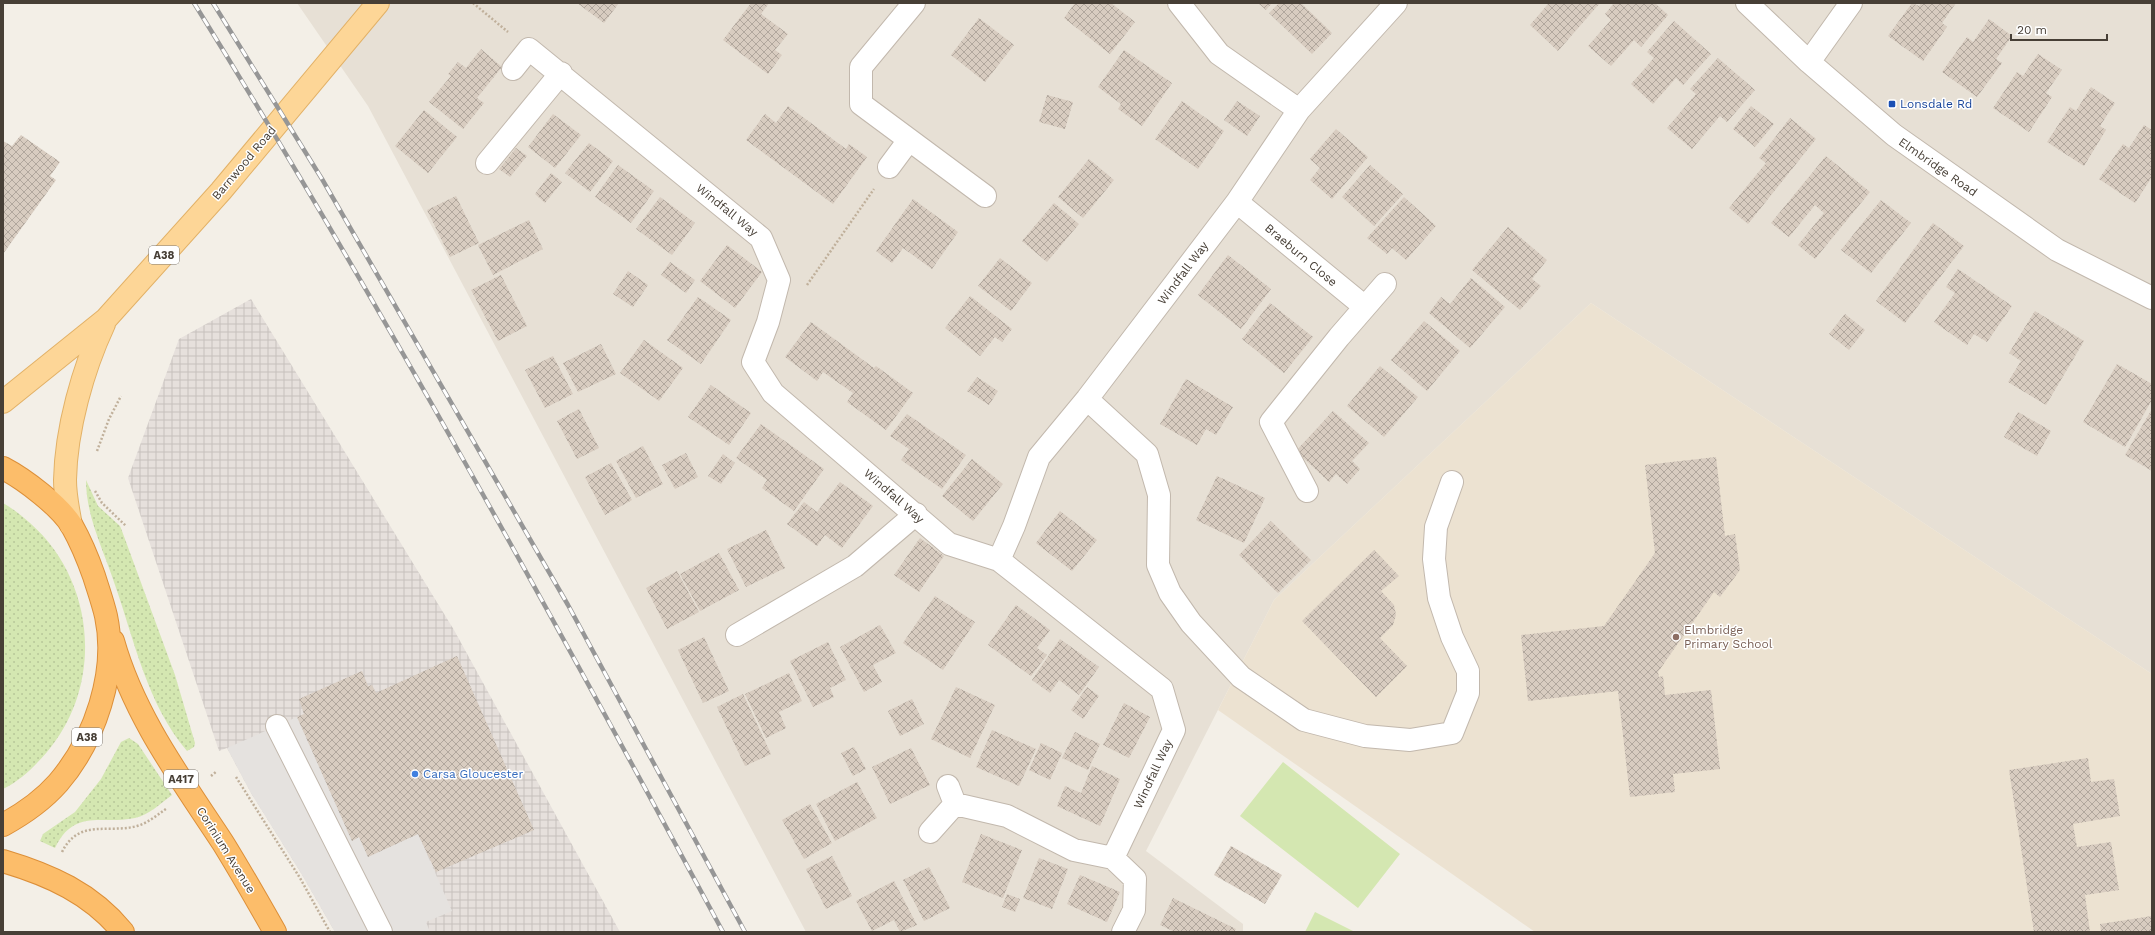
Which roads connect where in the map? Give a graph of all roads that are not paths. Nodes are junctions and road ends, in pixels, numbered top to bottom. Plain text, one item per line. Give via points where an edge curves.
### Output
1 (378, 3) edge
2 (914, 3) edge
3 (1179, 3) edge
4 (1396, 3) edge
5 (1748, 3) edge
6 (1851, 3) edge
7 (1809, 62) junction
8 (513, 69) dead end
9 (561, 74) junction
10 (1299, 110) junction
11 (909, 140) junction
12 (487, 163) dead end
13 (889, 167) road end
14 (985, 196) dead end
15 (1237, 202) junction
16 (1385, 284) dead end
17 (2152, 298) edge
18 (1365, 308) junction
19 (106, 319) junction
20 (1087, 399) junction
21 (3, 402) edge
22 (3, 468) edge
23 (1452, 482) dead end
24 (1307, 491) dead end
25 (916, 514) junction
26 (71, 525) junction
27 (999, 560) junction
28 (106, 617) junction
29 (737, 635) dead end
30 (277, 726) dead end
31 (3, 825) edge
32 (930, 832) dead end
33 (1113, 858) junction
34 (3, 861) edge
35 (123, 932) edge
36 (275, 932) edge
37 (382, 932) edge
38 (1124, 932) edge

1 - 19 main road, Barnwood Road / A38 via 221,191
2 - 11 street via 861,67 861,104
3 - 10 street via 1219,54
4 - 10 street, Windfall Way
5 - 7 street, Elmbridge Road
6 - 7 street
7 - 17 street, Elmbridge Road via 1894,135 2057,250
8 - 9 street, Windfall Way via 529,49
9 - 12 street
9 - 25 street, Windfall Way via 761,238 779,280 768,322 753,362 773,393
10 - 15 street, Windfall Way
11 - 13 street
11 - 14 street
15 - 18 street, Braeburn Close
15 - 20 street, Windfall Way
16 - 18 street
18 - 24 street via 1271,422
19 - 21 main road, Barnwood Road / A38
19 - 26 main road, Barnwood Road / A38 via 86,370 70,436 66,480
20 - 23 street via 1147,454 1158,495 1158,565 1170,593 1191,623 1241,677 1304,720 1365,736 1410,740 1452,733 1468,693 1468,671 1452,637 1439,598 1434,560 1436,527
20 - 27 street, Windfall Way via 1040,457
22 - 26 highway, A38 via 48,500
25 - 27 street, Windfall Way via 949,544
25 - 29 street via 855,566
26 - 28 highway, A38 via 88,560
27 - 33 street, Windfall Way via 1162,689 1174,730
28 - 31 highway, A38 via 109,637 108,666 99,707 88,734 74,762 57,784 38,802
28 - 36 highway, Corinium Avenue / A417 via 142,716 224,845
30 - 37 street
32 - 33 street via 951,795 1007,816 1074,850
33 - 38 street via 1135,879 1134,910
34 - 35 highway via 50,877 95,903

